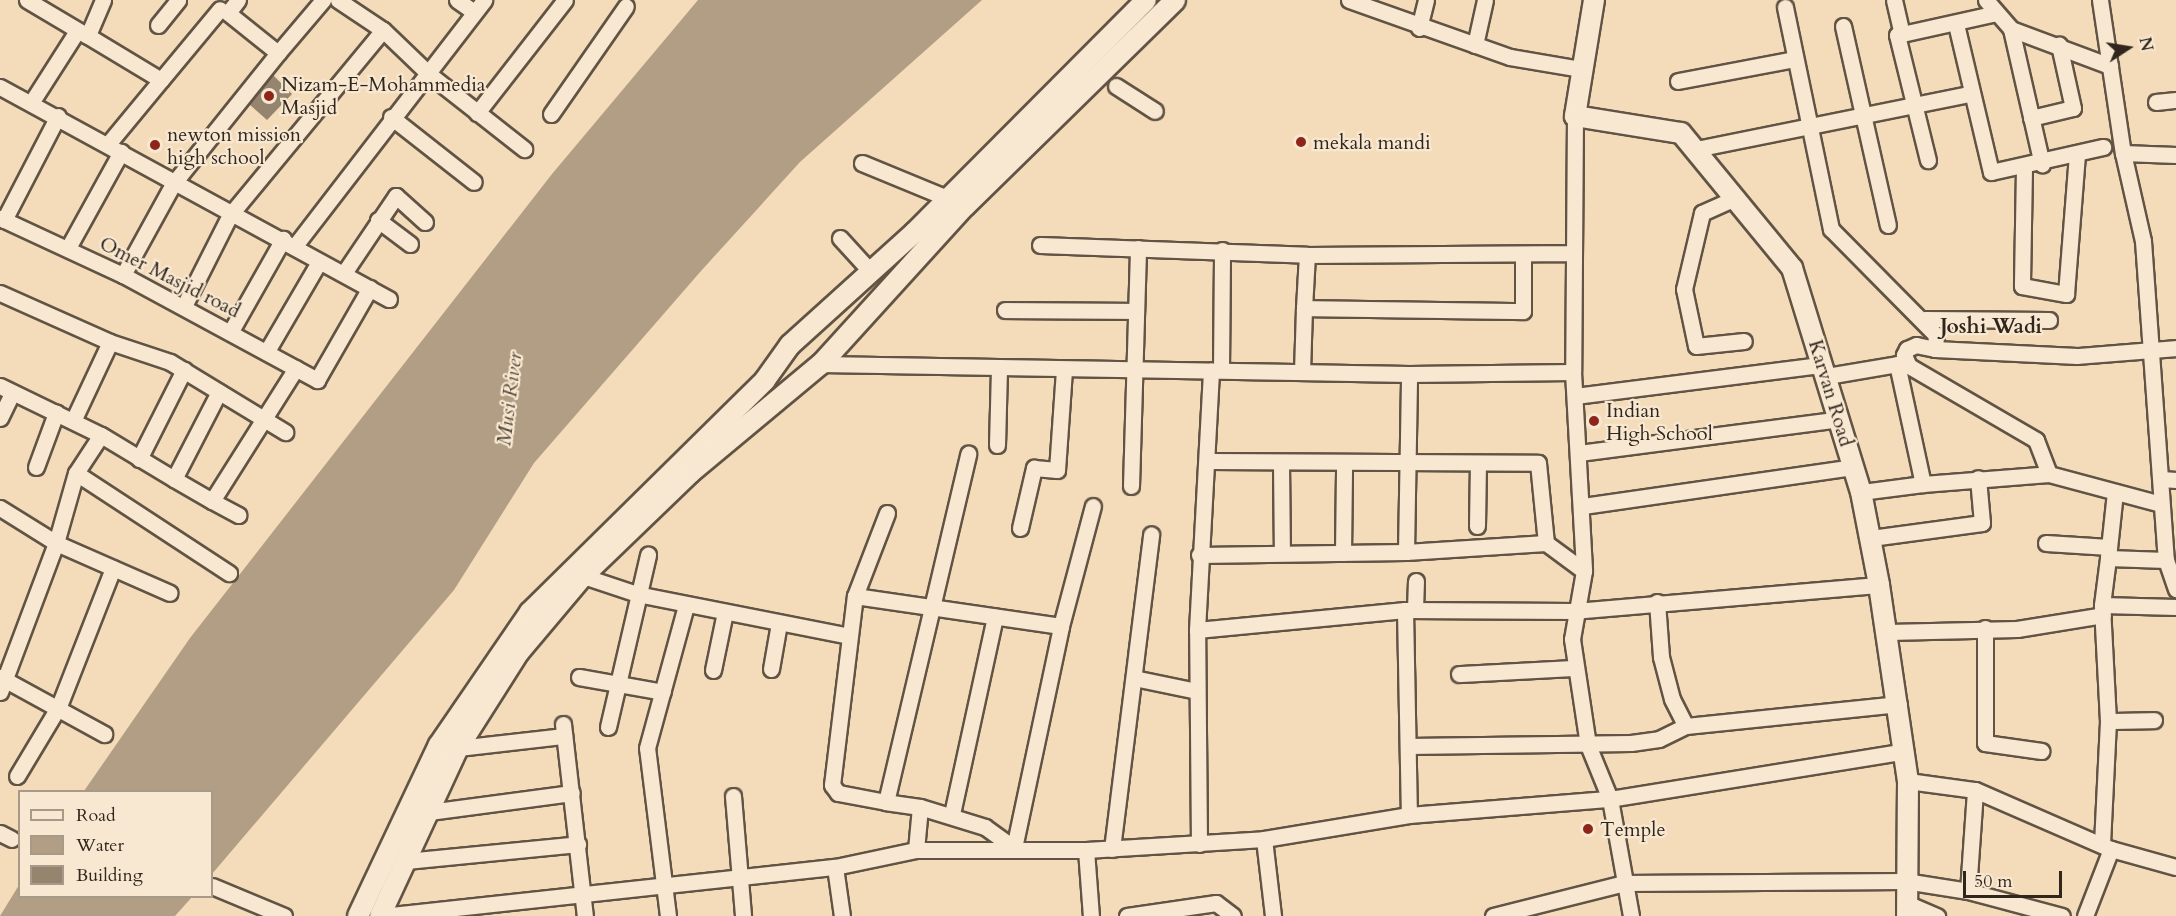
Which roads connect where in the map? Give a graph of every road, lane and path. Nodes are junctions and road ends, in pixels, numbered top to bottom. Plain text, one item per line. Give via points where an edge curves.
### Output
1 (27, 0) edge
2 (103, 0) edge
3 (178, 0) edge
4 (238, 0) edge
5 (323, 0) edge
6 (338, 0) edge
7 (457, 0) edge
8 (484, 0) edge
9 (565, 0) edge
10 (1146, 0) edge
11 (1174, 0) edge
12 (1349, 0) edge
13 (1426, 0) edge
14 (1485, 0) edge
15 (1594, 0) edge
16 (1894, 0) edge
17 (1986, 0) edge
18 (2100, 0) edge
19 (626, 6) edge
20 (1381, 6) edge
21 (219, 7) edge
22 (1785, 8) dead end
23 (474, 12) junction
24 (1997, 13) junction
25 (1956, 24) junction
26 (158, 25) dead end
27 (1843, 26) dead end
28 (1419, 28) junction
29 (2011, 29) junction
30 (383, 30) junction
31 (83, 33) junction
32 (1902, 34) junction
33 (1475, 45) junction
34 (2059, 45) junction
35 (278, 53) junction
36 (1794, 59) junction
37 (2110, 66) junction
38 (1580, 69) junction
39 (430, 75) junction
40 (161, 80) junction
41 (1678, 81) dead end
42 (1116, 86) dead end
43 (0, 87) edge
44 (1970, 94) junction
45 (2176, 100) edge
46 (2156, 102) dead end
47 (31, 103) junction
48 (1914, 106) junction
49 (1155, 111) dead end
50 (477, 113) junction
51 (551, 114) dead end
52 (58, 116) junction
53 (1575, 116) junction
54 (391, 117) junction
55 (1864, 117) junction
56 (2031, 118) junction
57 (1812, 129) junction
58 (2103, 147) dead end
59 (115, 148) junction
60 (524, 149) dead end
61 (1696, 149) junction
62 (2123, 153) junction
63 (2077, 154) junction
64 (2176, 155) edge
65 (1928, 160) dead end
66 (862, 163) dead end
67 (2042, 164) junction
68 (2024, 168) junction
69 (474, 182) dead end
70 (173, 184) junction
71 (947, 198) junction
72 (1732, 199) junction
73 (230, 215) junction
74 (2, 219) edge
75 (378, 220) junction
76 (426, 222) dead end
77 (1888, 225) dead end
78 (840, 238) dead end
79 (289, 243) junction
80 (410, 244) dead end
81 (1040, 245) dead end
82 (68, 248) junction
83 (1138, 248) junction
84 (1221, 250) junction
85 (1572, 253) junction
86 (1306, 255) junction
87 (1523, 255) junction
88 (319, 261) junction
89 (871, 272) junction
90 (344, 273) junction
91 (123, 274) junction
92 (370, 288) junction
93 (0, 293) edge
94 (388, 299) dead end
95 (184, 306) junction
96 (1304, 308) junction
97 (1005, 310) dead end
98 (1136, 311) junction
99 (1925, 319) junction
100 (2049, 320) dead end
101 (231, 331) junction
102 (1744, 341) dead end
103 (110, 342) junction
104 (2176, 348) edge
105 (1935, 349) junction
106 (267, 351) junction
107 (2148, 351) junction
108 (821, 364) junction
109 (296, 368) junction
110 (999, 368) junction
111 (184, 370) junction
112 (1064, 370) junction
113 (1135, 370) junction
114 (1216, 370) junction
115 (1824, 371) junction
116 (1302, 372) junction
117 (1573, 372) junction
118 (1409, 374) junction
119 (6, 389) edge
120 (219, 392) junction
121 (1575, 396) junction
122 (56, 413) junction
123 (0, 418) edge
124 (1840, 419) junction
125 (265, 420) junction
126 (73, 421) junction
127 (285, 432) dead end
128 (101, 435) junction
129 (997, 445) dead end
130 (1580, 453) junction
131 (968, 454) dead end
132 (139, 459) junction
133 (1209, 461) junction
134 (1281, 463) junction
135 (1478, 464) junction
136 (1344, 465) junction
137 (1408, 465) junction
138 (36, 467) dead end
139 (684, 467) junction
140 (1854, 467) junction
141 (76, 474) junction
142 (2049, 474) junction
143 (1978, 478) junction
144 (174, 479) junction
145 (2168, 479) edge
146 (1923, 484) junction
147 (1131, 486) dead end
148 (1861, 492) junction
149 (2115, 492) junction
150 (212, 501) junction
151 (2162, 504) junction
152 (1093, 506) dead end
153 (1583, 506) junction
154 (0, 508) edge
155 (887, 513) dead end
156 (237, 515) dead end
157 (1477, 526) dead end
158 (1020, 528) dead end
159 (1151, 534) dead end
160 (1870, 538) junction
161 (56, 543) junction
162 (1546, 543) junction
163 (2046, 543) dead end
164 (1343, 552) junction
165 (1407, 552) junction
166 (2108, 552) junction
167 (1282, 554) junction
168 (648, 555) dead end
169 (1199, 555) junction
170 (2166, 560) junction
171 (113, 568) junction
172 (1584, 571) junction
173 (229, 573) dead end
174 (582, 576) junction
175 (1416, 581) dead end
176 (1879, 585) junction
177 (2176, 589) edge
178 (170, 593) dead end
179 (637, 594) junction
180 (855, 596) junction
181 (1657, 602) junction
182 (686, 604) junction
183 (932, 606) junction
184 (2176, 607) edge
185 (1410, 609) junction
186 (2103, 610) junction
187 (1574, 611) junction
188 (724, 612) junction
189 (995, 617) junction
190 (780, 623) junction
191 (1061, 626) junction
192 (1985, 628) junction
193 (1197, 630) junction
194 (1887, 632) junction
195 (849, 636) junction
196 (1575, 668) junction
197 (771, 669) dead end
198 (713, 670) dead end
199 (1459, 674) dead end
200 (579, 677) dead end
201 (1134, 678) junction
202 (2, 683) edge
203 (616, 685) junction
204 (1197, 691) junction
205 (663, 692) junction
206 (1899, 704) junction
207 (59, 706) junction
208 (2154, 720) dead end
209 (2108, 721) junction
210 (1686, 726) junction
211 (608, 728) dead end
212 (104, 734) dead end
213 (1588, 745) junction
214 (1408, 746) junction
215 (458, 748) junction
216 (1905, 751) junction
217 (2041, 751) dead end
218 (17, 776) dead end
219 (1908, 781) junction
220 (1975, 790) junction
221 (572, 793) junction
222 (733, 796) dead end
223 (1610, 799) junction
224 (886, 802) junction
225 (920, 807) junction
226 (429, 812) junction
227 (952, 814) junction
228 (1409, 815) junction
229 (1264, 840) junction
230 (578, 844) junction
231 (1199, 844) junction
232 (2107, 847) junction
233 (1014, 848) junction
234 (1112, 849) junction
235 (916, 850) junction
236 (1086, 850) junction
237 (406, 861) junction
238 (835, 867) junction
239 (2176, 867) edge
240 (739, 878) junction
241 (1905, 881) junction
242 (664, 882) junction
243 (1624, 883) junction
244 (213, 886) edge
245 (1968, 891) junction
246 (582, 892) junction
247 (1907, 910) edge
248 (284, 916) edge
249 (358, 916) edge
250 (381, 916) edge
251 (585, 916) edge
252 (668, 916) edge
253 (743, 916) edge
254 (842, 916) edge
255 (1091, 916) edge
256 (1127, 916) edge
257 (1233, 916) edge
258 (1273, 916) edge
259 (1493, 916) edge
260 (1631, 916) edge
261 (1937, 916) edge
262 (2062, 916) edge
263 (2085, 916) edge

1 - 31 street
2 - 31 street
3 - 26 street
4 - 21 street
5 - 35 street
6 - 30 street
7 - 23 street
8 - 23 street
9 - 50 street
10 - 71 street
11 - 108 street via 965,206
12 - 20 street
13 - 28 street
14 - 33 street
15 - 38 street
16 - 32 street
17 - 24 street
18 - 37 street
19 - 51 street
20 - 28 street
21 - 35 street
21 - 40 street
22 - 36 street
23 - 39 street
24 - 25 street
24 - 29 street
25 - 32 street
25 - 44 street
27 - 55 street
28 - 33 street
29 - 34 street
29 - 56 street
30 - 39 street
30 - 73 street
31 - 40 street
31 - 47 street
32 - 48 street via 1897,35
33 - 38 street via 1510,57
34 - 37 street
34 - 56 street via 2073,108
35 - 70 street
36 - 41 street
36 - 57 street
37 - 62 street
38 - 53 street
39 - 50 street
39 - 54 street
40 - 59 street
42 - 49 street
43 - 47 street
44 - 48 street
44 - 68 street via 1987,167 1998,173
45 - 46 street
47 - 52 street
48 - 55 street
48 - 65 street
50 - 60 street
52 - 59 street
52 - 74 street
53 - 61 street, Karvan Road via 1672,130
53 - 85 street
54 - 69 street
54 - 79 street
55 - 57 street
55 - 77 street
56 - 67 street
57 - 61 street
57 - 99 street via 1827,216 1835,238
58 - 63 street
59 - 70 street
59 - 82 street
61 - 72 street, Karvan Road
62 - 64 street
62 - 107 street via 2143,241
63 - 67 street
63 - 68 street via 2066,294 2022,286
66 - 71 street
67 - 68 street
70 - 73 street
70 - 91 street
71 - 89 street
72 - 102 street via 1702,213 1684,289 1696,346
72 - 115 street, Karvan Road via 1792,268
73 - 79 street
73 - 95 street
74 - 82 street, Omer Masjid road
75 - 76 street via 396,196
75 - 80 street
75 - 90 street
78 - 89 street
79 - 88 street
79 - 101 street
81 - 83 street
82 - 91 street, Omer Masjid road
83 - 84 street
83 - 98 street
84 - 86 street
84 - 114 street
85 - 87 street
85 - 117 street
86 - 87 street
86 - 96 street
87 - 96 street via 1523,311
88 - 90 street
88 - 106 street
89 - 139 street via 797,339 765,380
90 - 92 street
91 - 95 street, Omer Masjid road
92 - 94 street
92 - 109 street, Omer Masjid road via 317,380
93 - 103 street
95 - 101 street, Omer Masjid road
96 - 116 street
97 - 98 street
98 - 113 street
99 - 100 street
99 - 105 street via 1936,335
101 - 106 street, Omer Masjid road
103 - 111 street
103 - 126 street
104 - 107 street
105 - 107 street via 2077,356
105 - 142 street via 1916,345 1904,355 1909,366 2036,440
106 - 109 street, Omer Masjid road
107 - 145 street
108 - 110 street
108 - 139 street
109 - 125 street
110 - 112 street
110 - 129 street
111 - 120 street
111 - 132 street
112 - 113 street
112 - 158 street via 1057,470 1034,468
113 - 114 street
113 - 147 street
114 - 116 street
114 - 133 street
115 - 121 street
115 - 124 street, Karvan Road
115 - 146 street via 1898,364
116 - 118 street
117 - 118 street
117 - 121 street
118 - 137 street
119 - 122 street
119 - 123 street
120 - 125 street
120 - 144 street
121 - 130 street
122 - 126 street
122 - 138 street
124 - 130 street
124 - 140 street, Karvan Road
125 - 127 street
125 - 150 street
126 - 128 street
128 - 132 street
128 - 141 street
130 - 153 street
131 - 183 street
132 - 144 street
133 - 134 street
133 - 169 street
134 - 136 street
134 - 167 street
135 - 137 street
135 - 157 street
135 - 162 street via 1538,463
136 - 137 street
136 - 164 street
137 - 165 street
139 - 174 street
139 - 249 street via 573,564 486,671 439,745
140 - 148 street, Karvan Road
140 - 153 street
141 - 161 street
141 - 173 street
142 - 143 street
142 - 149 street
143 - 146 street
143 - 160 street via 1982,523
144 - 150 street
145 - 151 street
146 - 148 street
148 - 160 street, Karvan Road
149 - 151 street
149 - 166 street
150 - 156 street
151 - 170 street
152 - 191 street
153 - 172 street
154 - 161 street
155 - 180 street
159 - 201 street
160 - 176 street, Karvan Road
161 - 171 street
161 - 202 street
162 - 165 street
162 - 172 street
163 - 166 street
164 - 165 street
164 - 167 street
166 - 170 street
166 - 186 street
167 - 169 street
168 - 179 street
169 - 193 street
170 - 177 street
171 - 178 street
171 - 207 street
172 - 187 street
174 - 179 street
174 - 215 street via 519,652
175 - 185 street
176 - 181 street
176 - 194 street, Karvan Road
179 - 182 street
179 - 203 street
180 - 183 street
180 - 195 street
181 - 187 street
181 - 210 street via 1664,668 1672,699
182 - 188 street
182 - 205 street
183 - 189 street
183 - 224 street
184 - 186 street
185 - 187 street
185 - 193 street
185 - 214 street
186 - 192 street via 2017,630
186 - 209 street
187 - 196 street
188 - 190 street
188 - 198 street
189 - 191 street
189 - 227 street
190 - 195 street
190 - 197 street
191 - 233 street
192 - 194 street
192 - 217 street via 1985,743
193 - 204 street
194 - 206 street, Karvan Road
195 - 224 street via 832,785 838,793
196 - 199 street
196 - 213 street
200 - 203 street
201 - 204 street
201 - 234 street
202 - 207 street
203 - 205 street
203 - 211 street
204 - 231 street
205 - 242 street via 647,748
206 - 210 street
206 - 216 street, Karvan Road
207 - 212 street
207 - 218 street
208 - 209 street
209 - 232 street
210 - 213 street via 1651,741
213 - 214 street
213 - 223 street
214 - 228 street
215 - 221 street via 564,730
215 - 226 street
216 - 219 street, Karvan Road
216 - 223 street
219 - 220 street
219 - 241 street, Karvan Road
220 - 232 street
220 - 245 street
221 - 226 street
221 - 230 street
222 - 240 street
223 - 228 street
223 - 243 street
224 - 225 street
225 - 227 street
225 - 235 street
226 - 237 street
227 - 233 street via 986,826
228 - 229 street
229 - 231 street
229 - 258 street
230 - 237 street
230 - 246 street
231 - 234 street
232 - 239 street
232 - 263 street
233 - 235 street
233 - 236 street
234 - 236 street
235 - 238 street
236 - 255 street
237 - 250 street
238 - 240 street
238 - 254 street
240 - 242 street
240 - 253 street
241 - 243 street
241 - 245 street
241 - 247 street, Karvan Road
242 - 246 street
242 - 252 street
243 - 259 street
243 - 260 street
244 - 248 street
245 - 262 street
246 - 250 street
246 - 251 street
247 - 261 street
256 - 257 street via 1216,903

